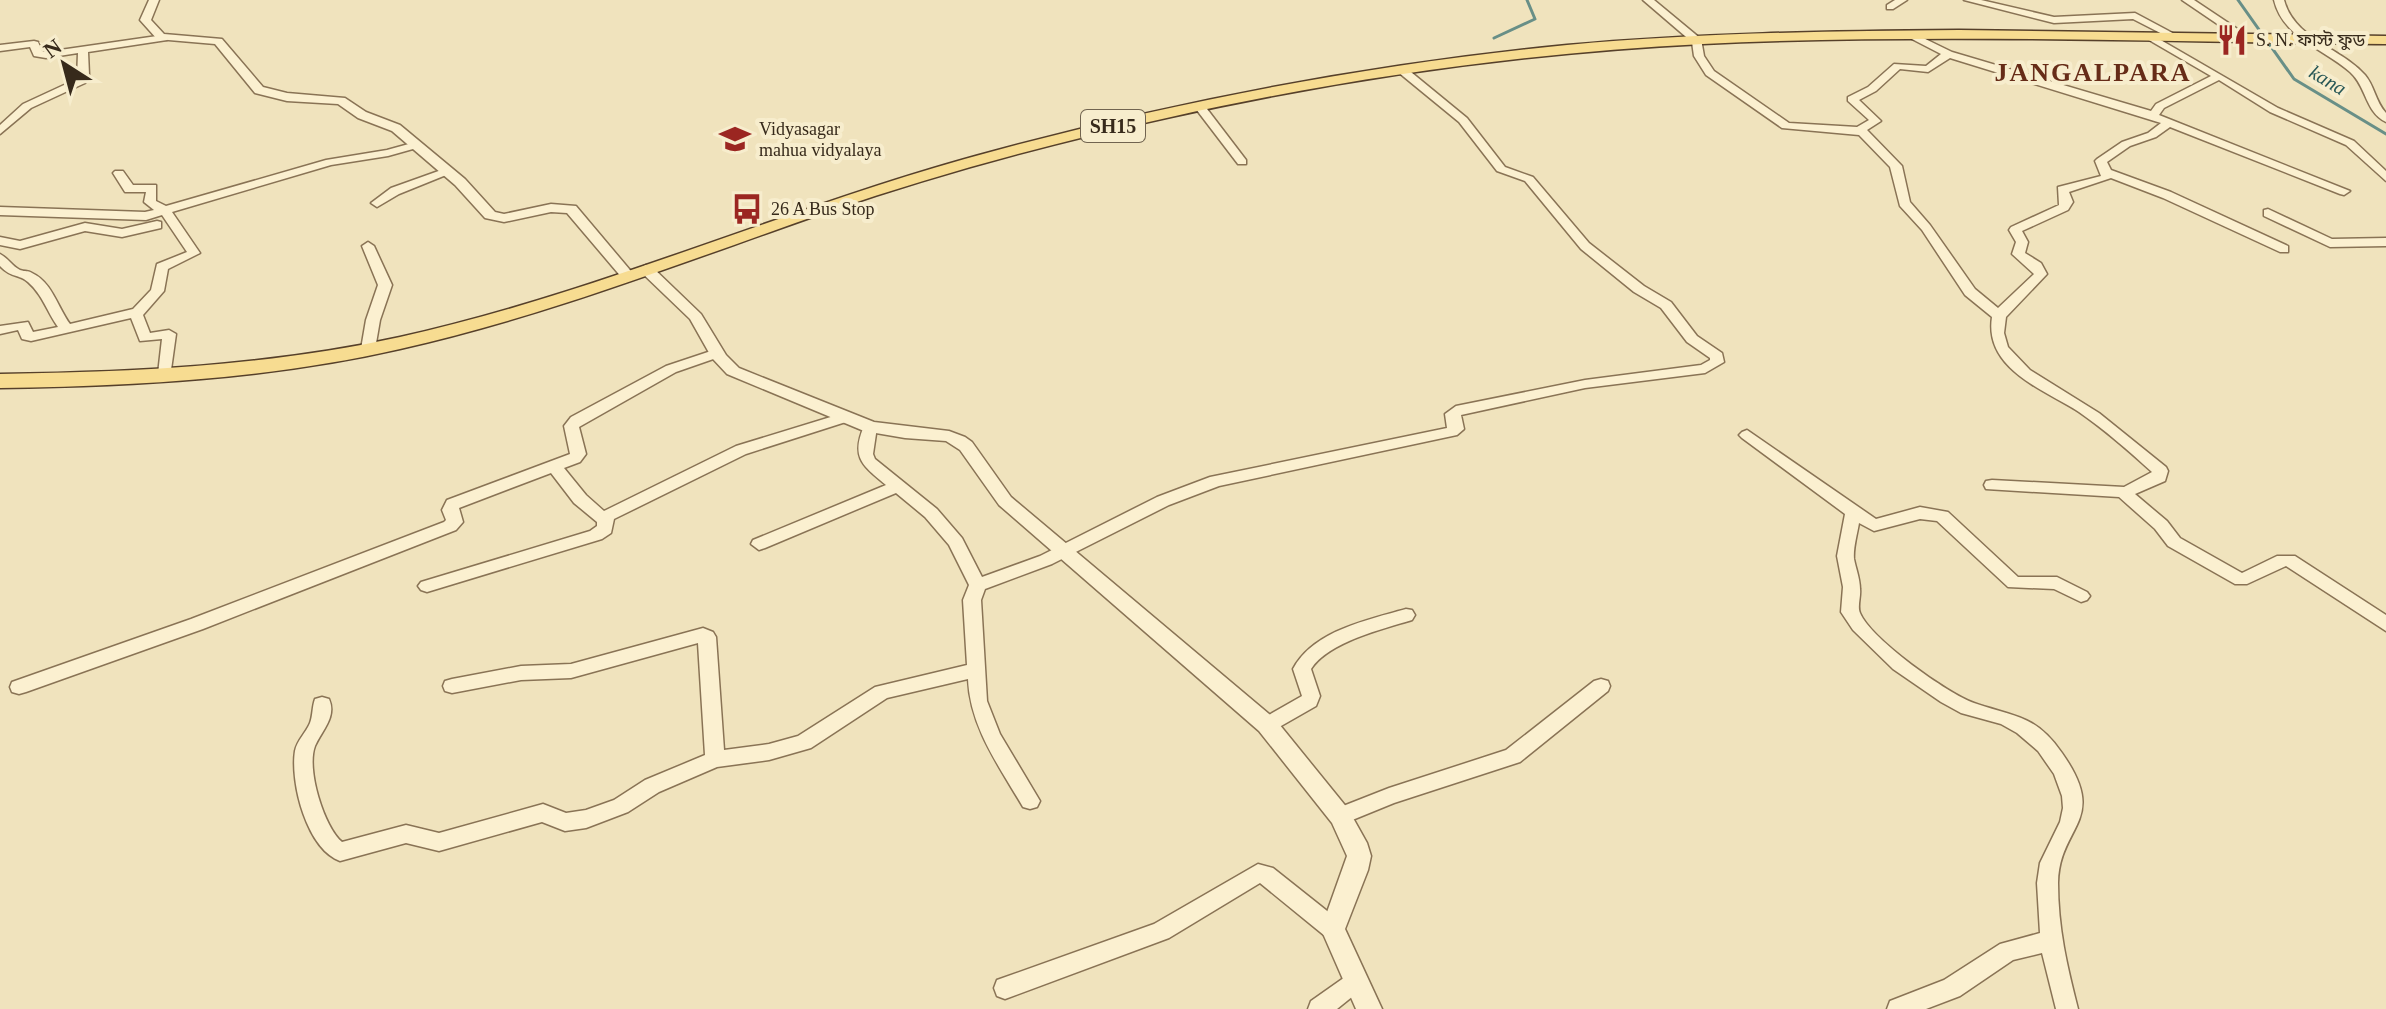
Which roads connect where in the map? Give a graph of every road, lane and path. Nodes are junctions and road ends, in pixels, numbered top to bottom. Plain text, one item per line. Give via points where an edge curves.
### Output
1 (154, 0) edge
2 (1648, 0) edge
3 (1969, 0) edge
4 (2187, 0) edge
5 (2279, 0) edge
6 (1913, 36) junction
7 (2175, 37) junction
8 (164, 38) junction
9 (2152, 38) junction
10 (2250, 38) junction
11 (2312, 40) junction
12 (2386, 40) edge
13 (1697, 41) junction
14 (0, 48) edge
15 (83, 52) junction
16 (1948, 54) junction
17 (1402, 70) junction
18 (2219, 76) junction
19 (2385, 99) edge
20 (2371, 101) junction
21 (1200, 107) junction
22 (2153, 116) junction
23 (2386, 119) edge
24 (2170, 122) junction
25 (1859, 130) junction
26 (0, 131) edge
27 (416, 145) junction
28 (1242, 162) dead end
29 (447, 171) junction
30 (119, 173) dead end
31 (2108, 173) junction
32 (2386, 177) edge
33 (2344, 191) dead end
34 (377, 203) dead end
35 (0, 211) edge
36 (165, 211) junction
37 (2268, 213) dead end
38 (174, 223) junction
39 (2386, 242) edge
40 (3, 244) edge
41 (368, 246) dead end
42 (2284, 249) dead end
43 (0, 258) edge
44 (637, 272) junction
45 (138, 312) junction
46 (1999, 316) junction
47 (66, 328) junction
48 (0, 330) edge
49 (368, 349) junction
50 (717, 353) junction
51 (165, 374) junction
52 (0, 381) edge
53 (847, 417) junction
54 (870, 427) junction
55 (1747, 435) dead end
56 (554, 466) junction
57 (899, 485) junction
58 (1992, 485) dead end
59 (2127, 492) junction
60 (1853, 512) junction
61 (606, 517) junction
62 (759, 544) dead end
63 (1064, 552) junction
64 (978, 584) junction
65 (427, 586) dead end
66 (2081, 596) dead end
67 (1406, 615) dead end
68 (2386, 624) edge
69 (975, 670) junction
70 (452, 686) dead end
71 (1601, 686) dead end
72 (19, 687) dead end
73 (322, 704) dead end
74 (1267, 725) junction
75 (715, 759) junction
76 (1030, 801) dead end
77 (1340, 816) junction
78 (1333, 929) junction
79 (2050, 941) junction
80 (1355, 981) junction
81 (1005, 988) dead end
82 (1319, 1009) edge
83 (1369, 1009) edge
84 (1898, 1009) edge
85 (2067, 1009) edge

1 - 8 street via 145,22
2 - 13 street
3 - 7 street via 2054,20 2135,16
4 - 10 street
5 - 11 street via 2290,24
6 - 9 main road, SH15
6 - 13 main road, SH15
6 - 16 street
7 - 9 main road, SH15
7 - 10 main road, SH15
8 - 15 street
8 - 27 street via 218,41 259,90 343,101 396,128
9 - 18 street
10 - 11 main road, SH15
11 - 12 main road, SH15
11 - 20 street via 2358,74
13 - 17 main road, SH15
13 - 25 street via 1710,73 1786,126
14 - 15 street via 34,44 41,55
15 - 26 street via 81,81 27,106
16 - 22 street
16 - 25 street via 1928,69 1898,66 1852,99 1876,121
17 - 21 main road, SH15
17 - 63 street via 1463,120 1501,169 1529,179 1585,246 1669,308 1717,362 1705,369 1585,384 1456,411 1452,432 1216,481 1163,501
18 - 22 street via 2160,106
18 - 32 street via 2274,110 2350,143
19 - 20 street
20 - 23 street
21 - 28 street
21 - 44 main road, SH15 via 955,167
22 - 24 street
24 - 31 street via 2101,161
24 - 33 street
25 - 46 street via 1896,166 1904,203 1970,292
27 - 29 street
27 - 36 street via 330,162
29 - 34 street
29 - 44 street via 495,217 571,209
30 - 36 street via 129,189 152,188 150,202
31 - 42 street
31 - 46 street via 2101,180 2062,190 2066,205 2015,230 2022,242 2018,254 2041,274
35 - 36 street via 124,217
36 - 38 street
37 - 39 street via 2337,245
38 - 40 street via 122,233 85,227 31,243
38 - 45 street via 194,254 160,269 157,291
41 - 49 street via 385,285
43 - 47 street via 13,272 30,276
44 - 49 main road, SH15 via 488,321
44 - 50 street via 696,317
45 - 47 street
45 - 51 street via 145,338 169,334
46 - 59 street via 2001,346 2011,361 2084,409 2160,471 2159,477
47 - 48 street via 28,338 23,325
49 - 51 main road, SH15
50 - 53 street via 739,374
50 - 56 street via 671,369 576,420 571,426 577,456
51 - 52 main road, SH15
53 - 54 street
53 - 61 street via 741,450
54 - 57 street via 865,454
54 - 63 street via 959,441 1005,501
55 - 60 street
56 - 61 street via 580,499
56 - 72 street via 453,504 455,522 450,526
57 - 62 street
57 - 64 street via 956,542
58 - 59 street
59 - 68 street via 2174,542 2233,577 2245,580 2289,560
60 - 66 street via 1874,525 1920,513 1942,516 2014,583 2057,583
60 - 79 street via 1845,556 1852,587 1850,612 1858,624 1953,701 2026,729 2067,781 2071,823 2049,864
61 - 65 street via 605,529 596,535
63 - 64 street
63 - 74 street
64 - 69 street via 972,600
67 - 74 street via 1335,641 1306,659 1302,669 1309,701
69 - 75 street via 882,692 804,742
69 - 76 street via 978,701 991,736
70 - 75 street via 521,673 571,671 703,635
71 - 77 street via 1513,756
73 - 75 street via 319,725 305,747 308,792 315,817 340,852 399,835 439,842 543,813 574,822 612,810
74 - 77 street
77 - 78 street via 1358,861
78 - 80 street
78 - 81 street via 1258,873 1161,931
79 - 84 street via 2008,951 1960,984
79 - 85 street
80 - 82 street
80 - 83 street

